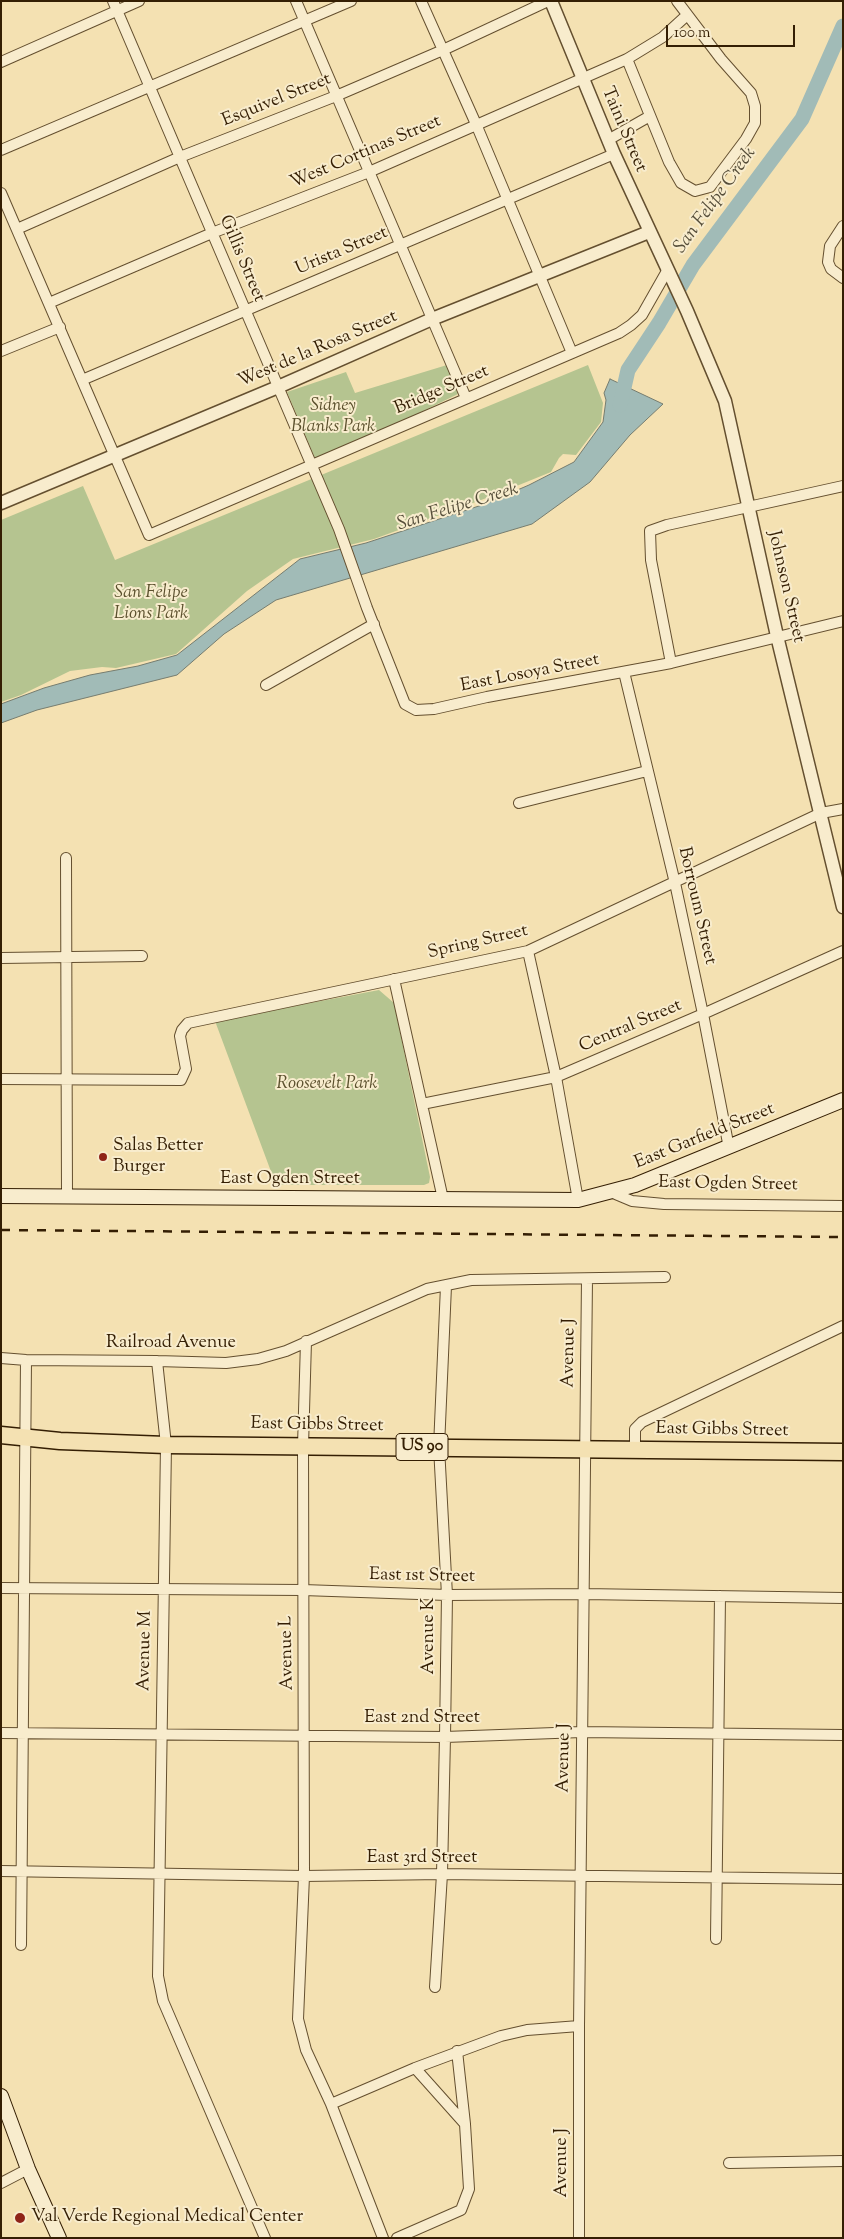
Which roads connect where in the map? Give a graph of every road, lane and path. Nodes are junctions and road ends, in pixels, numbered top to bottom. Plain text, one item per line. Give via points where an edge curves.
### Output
1 (139, 1) edge
2 (296, 1) edge
3 (351, 1) edge
4 (421, 1) edge
5 (550, 1) edge
6 (677, 1) edge
7 (114, 4) edge
8 (686, 16) junction
9 (304, 20) junction
10 (443, 50) junction
11 (627, 59) junction
12 (1, 62) edge
13 (582, 78) junction
14 (149, 86) junction
15 (336, 96) junction
16 (650, 116) junction
17 (476, 124) junction
18 (608, 140) junction
19 (1, 150) edge
20 (614, 154) junction
21 (180, 157) junction
22 (369, 172) junction
23 (1, 193) edge
24 (506, 200) junction
25 (843, 226) edge
26 (17, 229) junction
27 (649, 232) junction
28 (212, 233) junction
29 (400, 244) junction
30 (670, 276) junction
31 (540, 278) junction
32 (843, 278) edge
33 (49, 304) junction
34 (245, 310) junction
35 (432, 319) junction
36 (60, 327) junction
37 (1, 351) edge
38 (572, 353) junction
39 (82, 380) junction
40 (278, 387) junction
41 (466, 398) junction
42 (115, 455) junction
43 (312, 465) junction
44 (843, 486) edge
45 (1, 503) edge
46 (749, 507) junction
47 (339, 529) joint
48 (843, 621) edge
49 (374, 624) junction
50 (777, 636) junction
51 (671, 663) junction
52 (624, 672) junction
53 (266, 685) dead end
54 (647, 771) junction
55 (519, 803) dead end
56 (843, 809) edge
57 (821, 813) junction
58 (66, 858) dead end
59 (675, 882) junction
60 (843, 907) edge
61 (528, 951) junction
62 (843, 951) edge
63 (142, 956) dead end
64 (1, 958) edge
65 (66, 958) junction
66 (394, 979) junction
67 (703, 1014) junction
68 (556, 1076) junction
69 (1, 1079) edge
70 (67, 1079) junction
71 (422, 1104) junction
72 (842, 1104) edge
73 (729, 1148) junction
74 (613, 1192) junction
75 (1, 1196) edge
76 (66, 1197) junction
77 (443, 1199) junction
78 (578, 1200) junction
79 (843, 1206) edge
80 (665, 1277) dead end
81 (588, 1279) junction
82 (446, 1286) junction
83 (843, 1326) edge
84 (306, 1341) junction
85 (1, 1358) edge
86 (26, 1360) junction
87 (157, 1361) junction
88 (1, 1435) edge
89 (24, 1439) junction
90 (166, 1445) junction
91 (303, 1446) junction
92 (439, 1447) junction
93 (584, 1449) junction
94 (635, 1450) junction
95 (843, 1452) edge
96 (1, 1588) edge
97 (24, 1589) junction
98 (164, 1590) junction
99 (303, 1590) junction
100 (583, 1594) junction
101 (447, 1595) junction
102 (720, 1596) junction
103 (843, 1598) edge
104 (582, 1732) junction
105 (1, 1733) edge
106 (23, 1733) junction
107 (162, 1734) junction
108 (718, 1734) junction
109 (305, 1736) junction
110 (843, 1736) edge
111 (445, 1737) junction
112 (1, 1871) edge
113 (22, 1872) junction
114 (158, 1872) junction
115 (442, 1874) junction
116 (304, 1876) junction
117 (580, 1876) junction
118 (717, 1878) junction
119 (843, 1878) edge
120 (716, 1938) dead end
121 (21, 1945) dead end
122 (435, 1987) dead end
123 (579, 2026) junction
124 (458, 2051) junction
125 (415, 2068) junction
126 (1, 2096) edge
127 (332, 2104) junction
128 (465, 2124) junction
129 (843, 2162) edge
130 (729, 2163) dead end
131 (28, 2169) junction
132 (1, 2183) edge
133 (59, 2238) edge
134 (265, 2238) edge
135 (383, 2238) edge
136 (397, 2238) edge
137 (579, 2238) edge

1 - 7 street
2 - 9 street
3 - 9 street
4 - 10 street
5 - 10 street, Esquivel Street
5 - 13 street, Taini Street
6 - 8 street
7 - 12 street
7 - 14 street, Gillis Street
8 - 11 street, West Cortinas Street via 663,37
8 - 16 street via 751,93 755,122 710,187 703,190 687,188 681,183
9 - 14 street
9 - 15 street
10 - 15 street, Esquivel Street
10 - 17 street
11 - 13 street, West Cortinas Street
11 - 16 street
13 - 17 street, West Cortinas Street
13 - 18 street, Taini Street
14 - 19 street
14 - 21 street, Gillis Street
15 - 21 street, Esquivel Street
15 - 22 street
16 - 18 street
17 - 22 street, West Cortinas Street
17 - 24 street
18 - 20 street, Taini Street
20 - 24 street, Urista Street
20 - 27 street, Taini Street
21 - 26 street, Esquivel Street
21 - 28 street, Gillis Street
22 - 28 street, West Cortinas Street
22 - 29 street
23 - 26 street
24 - 29 street, Urista Street
24 - 31 street
25 - 32 street via 830,246 828,262 831,269
26 - 33 street
27 - 30 street, Taini Street
27 - 31 street, West de la Rosa Street
28 - 33 street, West Cortinas Street
28 - 34 street, Gillis Street
29 - 34 street, Urista Street
29 - 35 street
30 - 38 street, Bridge Street via 632,325
30 - 46 street, Johnson Street via 724,401
31 - 35 street, West de la Rosa Street
31 - 38 street
33 - 36 street
34 - 39 street, Urista Street
34 - 40 street, Gillis Street
35 - 40 street, West de la Rosa Street
35 - 41 street
36 - 37 street
36 - 39 street
38 - 41 street, Bridge Street
39 - 42 street
40 - 42 street, West de la Rosa Street
40 - 43 street, Gillis Street
41 - 43 street, Bridge Street
42 - 43 street, Bridge Street via 150,535
42 - 45 street, West de la Rosa Street
43 - 47 street, Gillis Street
44 - 46 street
46 - 50 street, Johnson Street
46 - 51 street via 650,531 651,560
47 - 49 street, East Losoya Street
48 - 50 street, East Losoya Street
49 - 52 street, East Losoya Street via 405,704 416,710
49 - 53 street
50 - 51 street, East Losoya Street
50 - 57 street, Johnson Street
51 - 52 street, East Losoya Street
52 - 54 street, Borroum Street
54 - 55 street
54 - 59 street, Borroum Street
56 - 57 street, Spring Street
57 - 59 street, Spring Street
57 - 60 street, Johnson Street
58 - 65 street
59 - 61 street, Spring Street
59 - 67 street, Borroum Street
61 - 66 street, Spring Street
61 - 68 street
62 - 67 street, Central Street
63 - 65 street
64 - 65 street
65 - 70 street
66 - 70 street, Spring Street via 188,1023 180,1036 186,1068 181,1080
66 - 71 street
67 - 68 street, Central Street
67 - 73 street, Borroum Street
68 - 71 street, Central Street
68 - 78 street
69 - 70 street
70 - 76 street
71 - 77 street
72 - 73 main road, East Garfield Street
73 - 74 main road, East Garfield Street
74 - 78 main road, East Garfield Street
74 - 79 street, East Ogden Street via 632,1200 664,1204
75 - 76 main road, East Ogden Street
76 - 77 main road, East Ogden Street
77 - 78 main road, East Ogden Street
80 - 81 street, Railroad Avenue
81 - 82 street, Railroad Avenue via 471,1280
81 - 93 street, Avenue J
82 - 84 street, Railroad Avenue via 427,1289
82 - 92 street, Avenue K
83 - 94 street via 642,1422 635,1429
84 - 87 street, Railroad Avenue via 258,1359 226,1363
84 - 91 street, Avenue L
85 - 86 street, Railroad Avenue
86 - 87 street, Railroad Avenue
86 - 89 street
87 - 90 street, Avenue M
88 - 89 highway, East Gibbs Street / US 90
89 - 90 highway, East Gibbs Street / US 90
89 - 97 street
90 - 91 highway, East Gibbs Street / US 90
90 - 98 street, Avenue M
91 - 92 highway, East Gibbs Street / US 90
91 - 99 street, Avenue L
92 - 93 highway, East Gibbs Street / US 90
92 - 101 street, Avenue K
93 - 94 highway, East Gibbs Street / US 90
93 - 100 street, Avenue J
94 - 95 highway, East Gibbs Street / US 90
96 - 97 street, East 1st Street
97 - 98 street, East 1st Street
97 - 106 street
98 - 99 street, East 1st Street
98 - 107 street, Avenue M
99 - 101 street, East 1st Street
99 - 109 street, Avenue L
100 - 101 street, East 1st Street
100 - 102 street, East 1st Street
100 - 104 street, Avenue J
101 - 111 street, Avenue K
102 - 103 street, East 1st Street
102 - 108 street
104 - 108 street, East 2nd Street
104 - 111 street, East 2nd Street
104 - 117 street, Avenue J
105 - 106 street, East 2nd Street
106 - 107 street, East 2nd Street
106 - 113 street
107 - 109 street, East 2nd Street
107 - 114 street, Avenue M
108 - 110 street, East 2nd Street
108 - 118 street
109 - 111 street, East 2nd Street
109 - 116 street, Avenue L
111 - 115 street, Avenue K
112 - 113 street, East 3rd Street
113 - 114 street, East 3rd Street
113 - 121 street
114 - 116 street, East 3rd Street
114 - 134 street, Avenue M via 158,1976 163,2001
115 - 116 street, East 3rd Street
115 - 117 street, East 3rd Street
115 - 122 street, Avenue K
116 - 127 street, Avenue L via 298,2019 306,2050
117 - 118 street, East 3rd Street
117 - 123 street, Avenue J
118 - 119 street, East 3rd Street
118 - 120 street
123 - 124 street via 528,2030
123 - 137 street, Avenue J
124 - 125 street
124 - 128 street
125 - 127 street
125 - 128 street
126 - 131 main road
127 - 135 street, Avenue L
128 - 136 street via 469,2189 461,2210
129 - 130 street
131 - 132 street
131 - 133 main road

